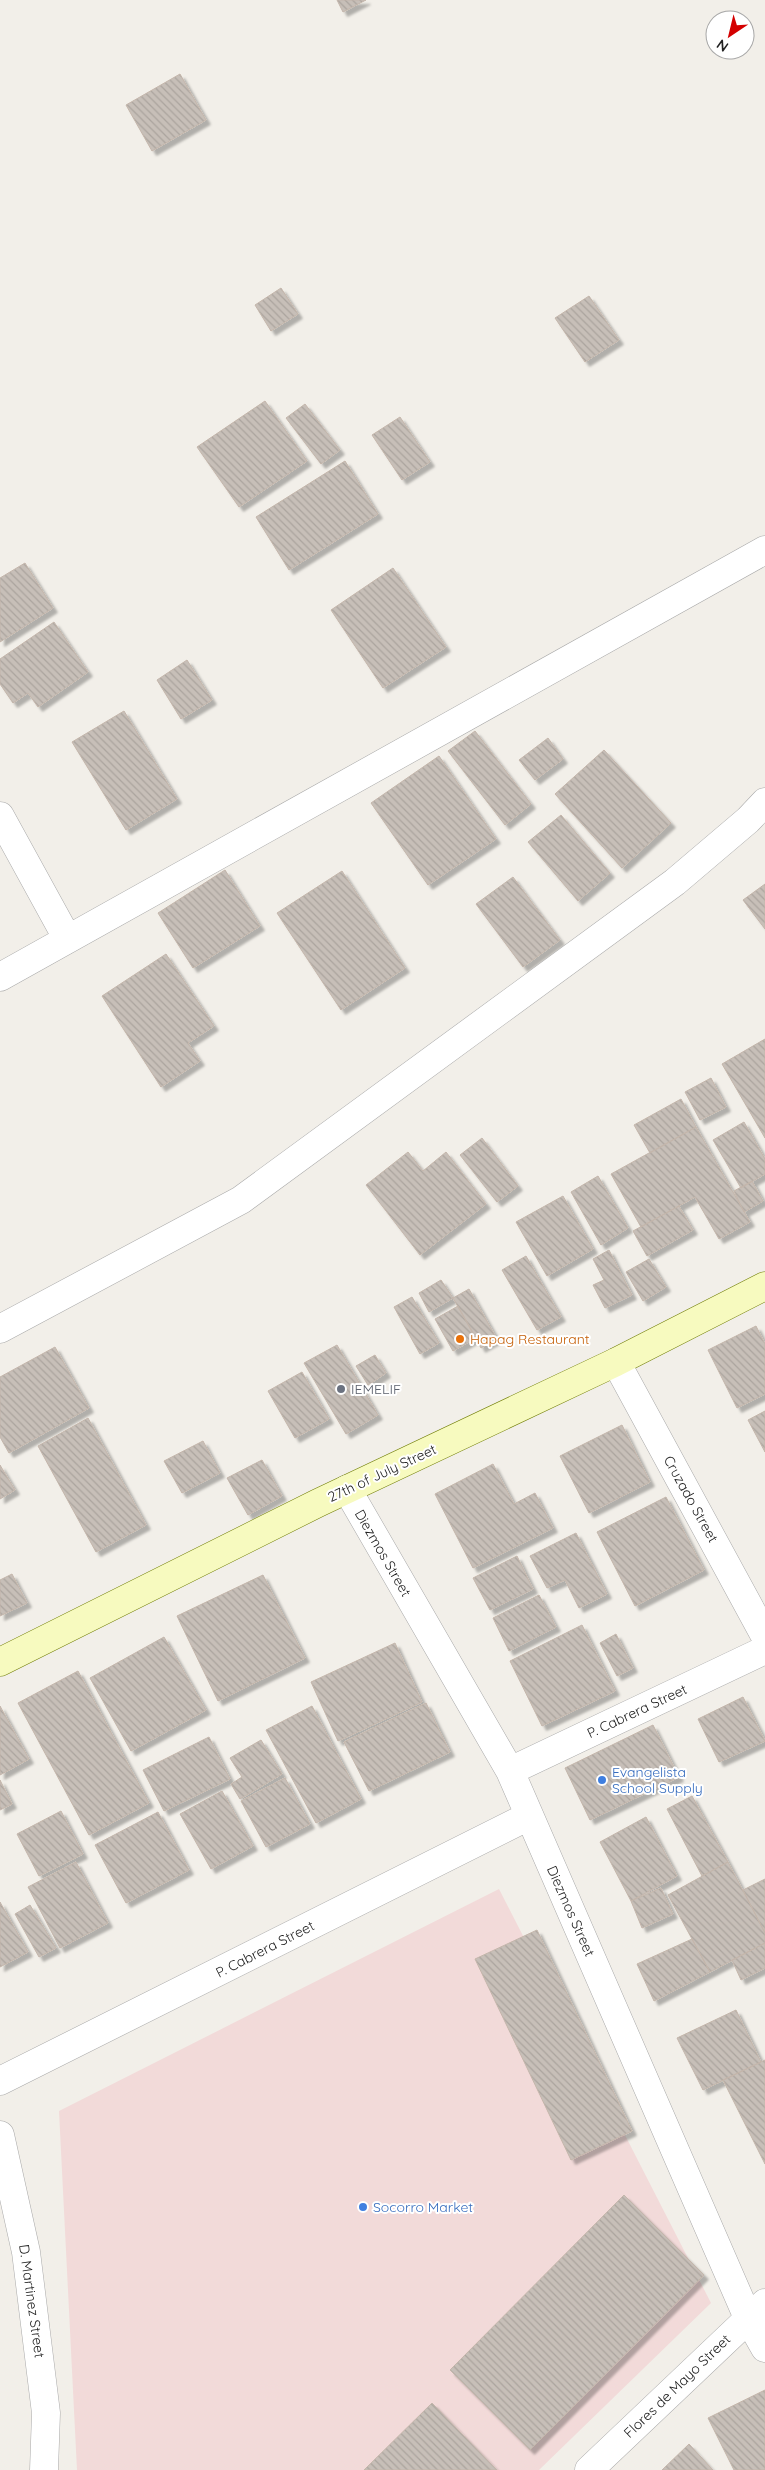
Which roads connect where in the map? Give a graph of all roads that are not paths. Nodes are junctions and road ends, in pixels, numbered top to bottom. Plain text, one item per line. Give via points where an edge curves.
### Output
1 (765, 550) edge
2 (765, 802) edge
3 (0, 816) edge
4 (67, 938) junction
5 (0, 977) edge
6 (765, 1286) edge
7 (0, 1329) edge
8 (616, 1362) junction
9 (346, 1489) junction
10 (765, 1636) edge
11 (765, 1650) edge
12 (0, 1662) edge
13 (510, 1771) junction
14 (529, 1816) junction
15 (0, 2081) edge
16 (0, 2135) edge
17 (757, 2311) edge
18 (765, 2348) edge
19 (44, 2470) edge
20 (590, 2470) edge

1 - 4 street
2 - 7 street via 675,882 241,1200
3 - 4 street
4 - 5 street
6 - 8 street, 27th of July Street
8 - 9 street, 27th of July Street
8 - 10 street, Cruzado Street
9 - 12 street, 27th of July Street
9 - 13 street, Diezmos Street
11 - 13 street, P. Cabrera Street
13 - 14 street, Diezmos Street
14 - 15 street, P. Cabrera Street
14 - 17 street, Diezmos Street
16 - 19 street, D. Martinez Street via 28,2262 46,2413
17 - 18 street, Diezmos Street
17 - 20 street, Flores de Mayo Street

